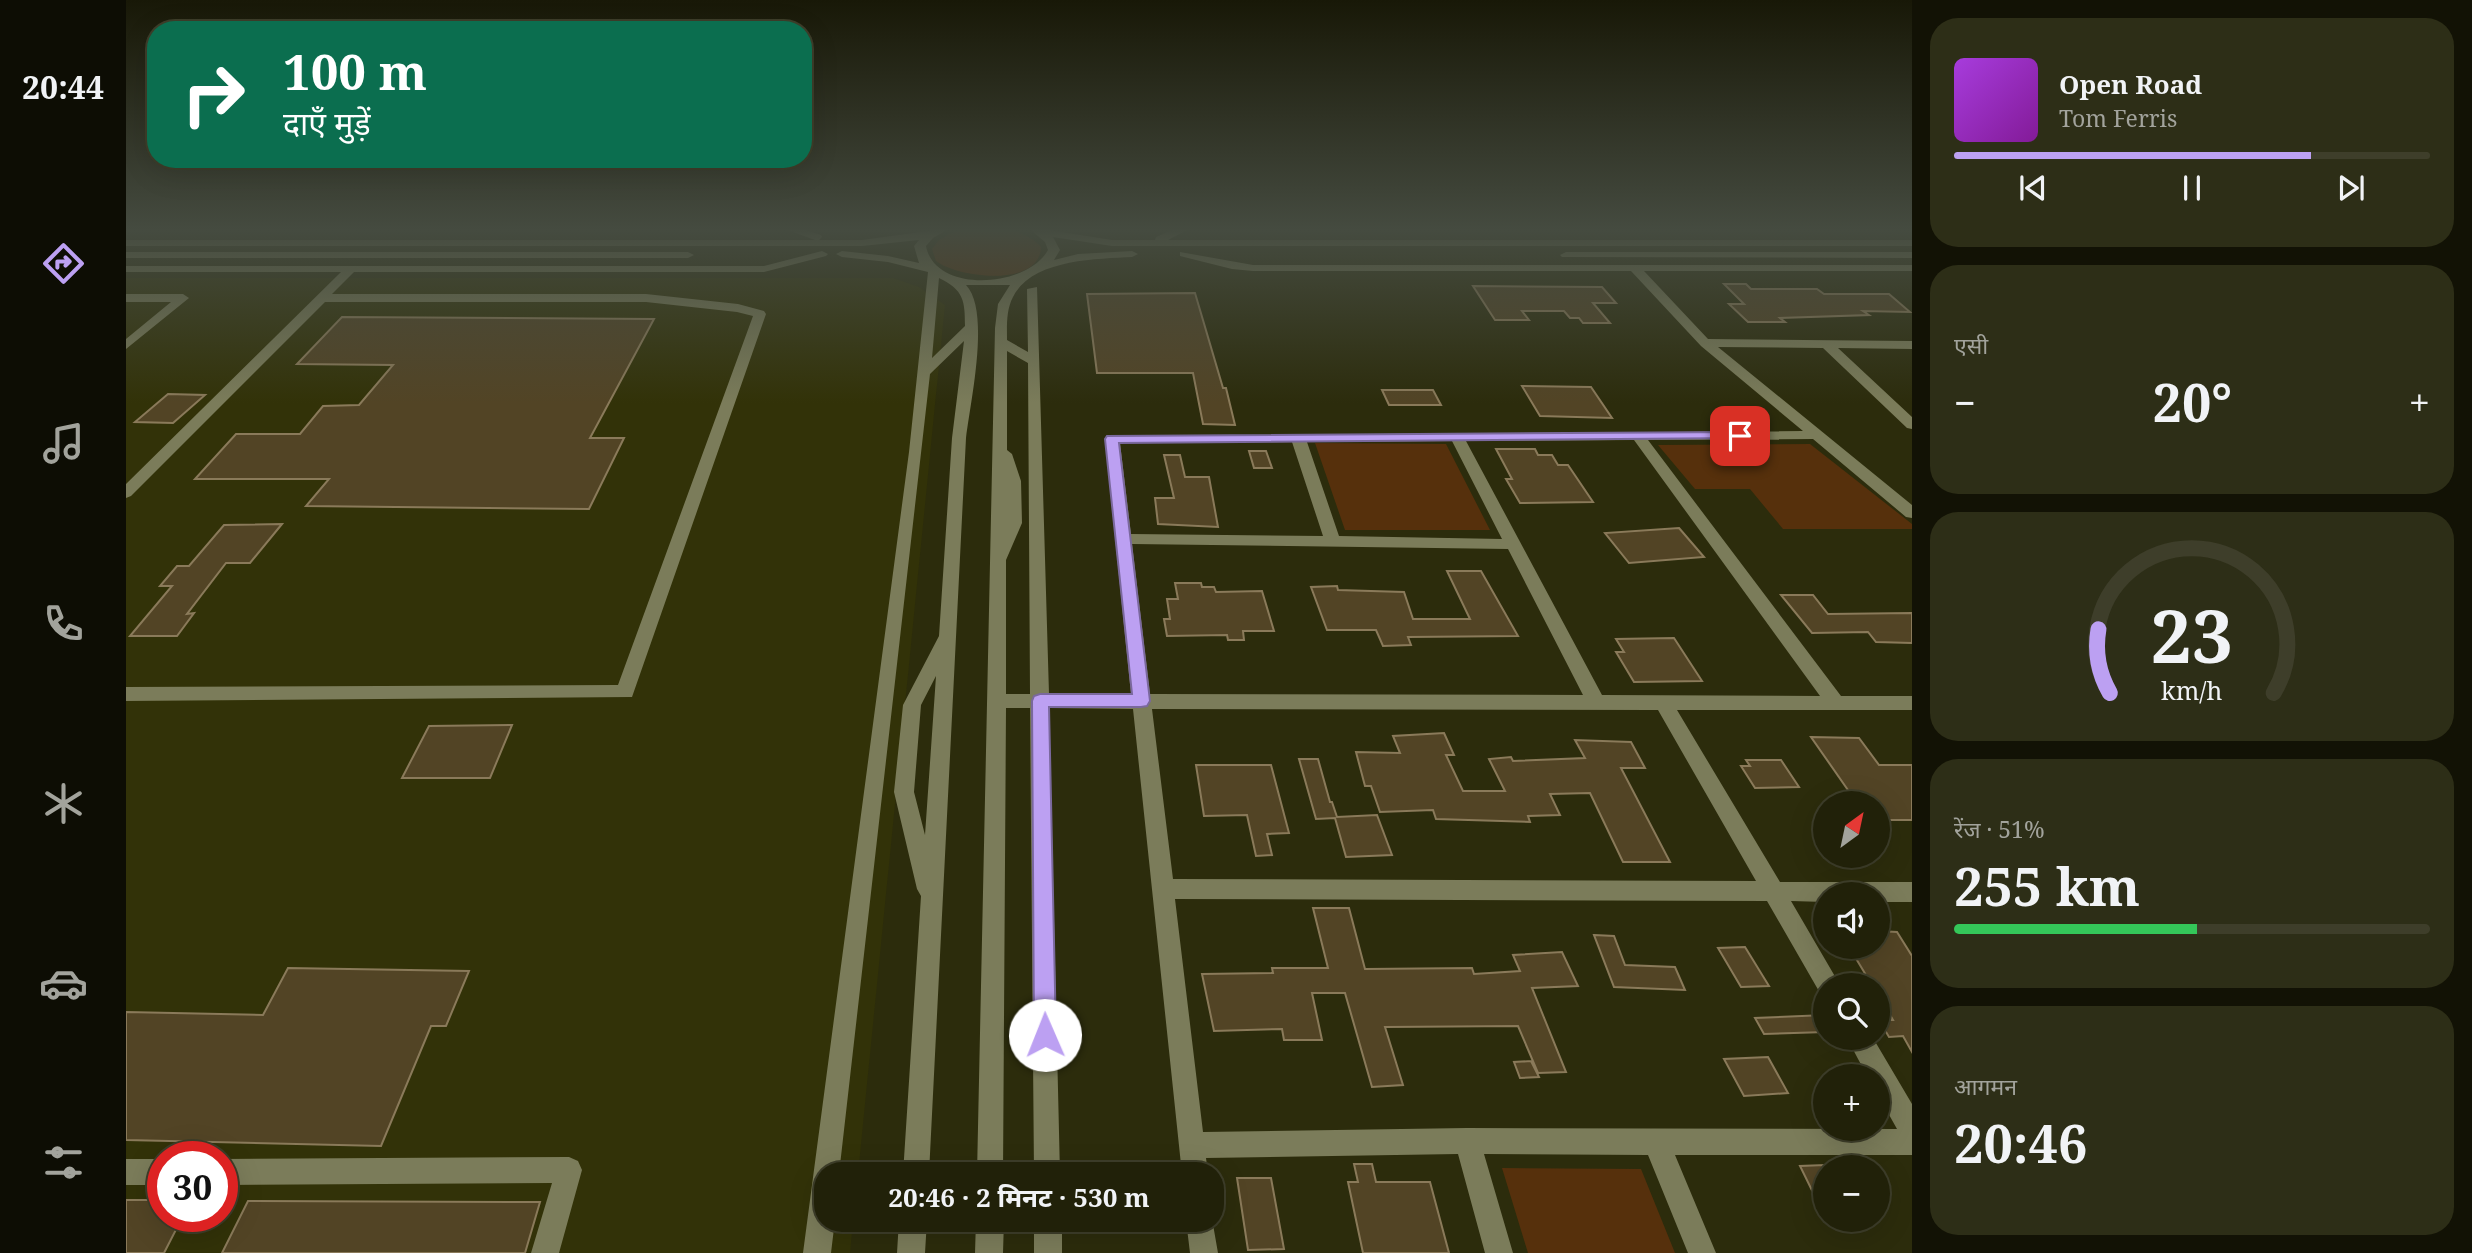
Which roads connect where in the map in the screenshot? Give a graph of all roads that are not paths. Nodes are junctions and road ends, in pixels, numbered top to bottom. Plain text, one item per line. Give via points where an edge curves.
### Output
1 (334, 286) edge
2 (932, 286) edge
3 (961, 286) edge
4 (1018, 286) edge
5 (1029, 286) edge
6 (1651, 286) edge
7 (126, 298) edge
8 (322, 298) junction
9 (971, 327) junction
10 (1001, 342) junction
11 (1705, 343) junction
12 (126, 345) edge
13 (1827, 345) junction
14 (1912, 345) edge
15 (1034, 361) junction
16 (924, 373) junction
17 (1912, 425) edge
18 (1816, 435) junction
19 (1638, 436) junction
20 (1457, 437) junction
21 (1298, 438) junction
22 (126, 492) edge
23 (1912, 513) edge
24 (1123, 539) junction
25 (1333, 541) junction
26 (1513, 544) junction
27 (948, 634) junction
28 (126, 694) edge
29 (996, 701) junction
30 (1040, 701) junction
31 (1141, 701) junction
32 (1597, 702) junction
33 (1663, 702) junction
34 (1836, 703) junction
35 (1912, 703) edge
36 (1163, 889) junction
37 (1773, 891) junction
38 (1912, 892) edge
39 (932, 906) junction
40 (1821, 973) edge
41 (1866, 1050) edge
42 (1912, 1129) edge
43 (1467, 1141) junction
44 (1656, 1141) junction
45 (1912, 1142) edge
46 (1192, 1145) junction
47 (828, 1162) edge
48 (917, 1162) edge
49 (990, 1162) edge
50 (1047, 1162) edge
51 (1194, 1162) edge
52 (126, 1172) edge
53 (147, 1172) edge
54 (238, 1172) edge
55 (819, 1232) edge
56 (912, 1232) edge
57 (990, 1232) edge
58 (1048, 1232) edge
59 (1201, 1232) edge
60 (545, 1253) edge
61 (817, 1253) edge
62 (911, 1253) edge
63 (989, 1253) edge
64 (1048, 1253) edge
65 (1204, 1253) edge
66 (1499, 1253) edge
67 (1702, 1253) edge

1 - 8 street
2 - 16 street
3 - 9 street via 972,305
4 - 10 street via 1010,289 1002,302
5 - 15 street
6 - 11 street
7 - 12 street via 183,298
8 - 22 street
8 - 28 street via 646,298 760,314 625,692
9 - 16 street
9 - 27 street via 959,438
10 - 15 street
10 - 29 street
11 - 13 street
11 - 18 street
13 - 14 street
13 - 17 street
15 - 30 street
16 - 47 street
18 - 19 street
18 - 23 street
19 - 20 street
19 - 34 street
20 - 21 street
20 - 26 street
21 - 24 street via 1112,439
21 - 25 street
24 - 25 street
24 - 31 street
25 - 26 street
26 - 32 street
27 - 39 street
27 - 39 street via 912,705 904,792
29 - 30 street
29 - 49 street
30 - 31 street
30 - 50 street
31 - 32 street
31 - 36 street
32 - 33 street
33 - 34 street
33 - 37 street
34 - 35 street
36 - 37 street
36 - 46 street
37 - 38 street
37 - 40 street
39 - 48 street
41 - 42 street
43 - 44 street
43 - 46 street
43 - 66 street
44 - 45 street
44 - 67 street
46 - 51 street
52 - 53 street
54 - 60 street via 569,1170
55 - 61 street
56 - 62 street
57 - 63 street
58 - 64 street
59 - 65 street

